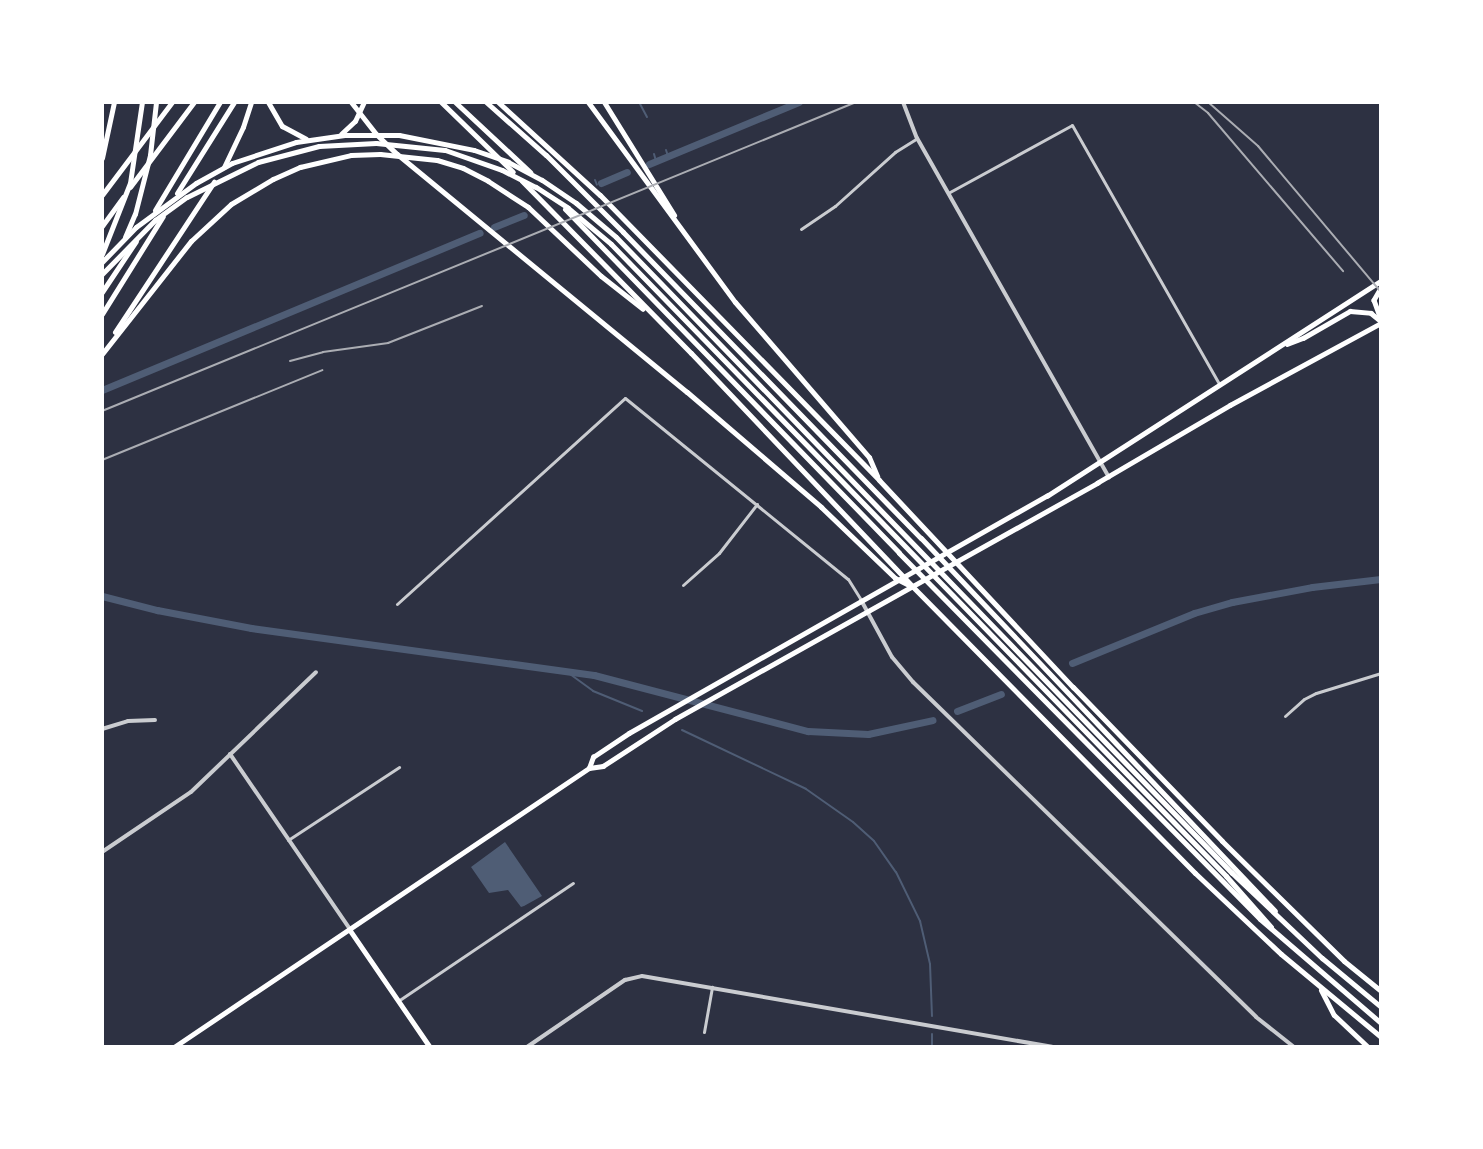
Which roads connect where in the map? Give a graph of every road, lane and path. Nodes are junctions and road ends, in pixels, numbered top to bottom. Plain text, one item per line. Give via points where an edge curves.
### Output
1 (114, 102) edge
2 (142, 102) edge
3 (156, 102) edge
4 (172, 102) edge
5 (194, 102) edge
6 (220, 102) edge
7 (234, 102) edge
8 (251, 102) edge
9 (268, 102) edge
10 (351, 102) edge
11 (364, 102) edge
12 (441, 102) edge
13 (455, 102) edge
14 (486, 102) edge
15 (498, 102) edge
16 (588, 102) edge
17 (604, 102) edge
18 (903, 102) edge
19 (917, 138) junction
20 (102, 158) edge
21 (948, 193) junction
22 (102, 195) edge
23 (102, 226) edge
24 (801, 229) dead end
25 (697, 252) junction
26 (102, 254) edge
27 (102, 262) edge
28 (102, 274) edge
29 (102, 280) edge
30 (1381, 281) edge
31 (1381, 288) edge
32 (102, 292) edge
33 (102, 314) edge
34 (1381, 321) edge
35 (661, 322) junction
36 (1277, 347) junction
37 (102, 353) edge
38 (1220, 385) junction
39 (1100, 463) junction
40 (1108, 477) junction
41 (879, 480) junction
42 (758, 504) junction
43 (683, 585) dead end
44 (912, 586) junction
45 (861, 600) junction
46 (397, 604) dead end
47 (867, 611) junction
48 (316, 672) dead end
49 (1381, 673) edge
50 (1071, 690) junction
51 (1285, 716) dead end
52 (155, 720) dead end
53 (102, 729) edge
54 (230, 754) junction
55 (399, 767) dead end
56 (589, 768) junction
57 (288, 840) junction
58 (102, 852) edge
59 (573, 883) dead end
60 (1279, 917) junction
61 (1271, 927) junction
62 (350, 930) junction
63 (712, 986) junction
64 (1318, 986) junction
65 (1381, 991) edge
66 (398, 1002) junction
67 (1381, 1007) edge
68 (1381, 1023) edge
69 (704, 1032) dead end
70 (1381, 1037) edge
71 (174, 1047) edge
72 (430, 1047) edge
73 (527, 1047) edge
74 (1052, 1047) edge
75 (1294, 1047) edge
76 (1368, 1047) edge

1 - 20 highway
2 - 26 highway via 130,183
3 - 29 highway via 154,129 135,214
4 - 22 highway
5 - 23 highway
6 - 32 highway
7 - 33 highway
8 - 37 highway via 231,153
9 - 11 highway via 282,126 313,141 329,140 343,133 355,121
10 - 44 highway via 398,154 821,507 895,578
12 - 35 highway
13 - 61 highway via 522,163 898,554
14 - 50 highway via 558,167
15 - 41 highway via 555,152
16 - 25 highway
17 - 25 highway
18 - 19 street
19 - 21 street
19 - 24 street
21 - 38 street via 1072,125
21 - 39 street
25 - 41 highway via 769,344 869,457
27 - 60 highway via 180,193 232,163 296,142 345,135 399,135 439,142 490,155 557,189 616,237
28 - 61 highway via 155,220 187,197 242,168 336,144 376,143 445,150 502,170 553,197 611,244
30 - 36 main road
31 - 34 main road via 1374,300
34 - 36 main road via 1371,313 1350,311 1303,338
34 - 40 main road
35 - 37 highway via 602,276 528,207 488,181 437,160 380,154 322,160 273,178 231,204 191,241
35 - 44 highway
36 - 38 main road
38 - 39 main road
39 - 40 street
39 - 45 main road via 1026,509
40 - 47 main road
41 - 50 highway via 1038,649
42 - 43 street via 719,553
42 - 45 street via 848,579
42 - 46 street via 625,398
44 - 64 highway via 1195,873
45 - 47 street
45 - 56 main road via 665,712 593,757
47 - 56 main road via 679,717 603,766
47 - 75 street via 892,657 913,682 1256,1017
48 - 54 street
49 - 51 street via 1316,693
50 - 60 highway
50 - 65 highway via 1300,919
52 - 53 street via 135,720
54 - 57 street
54 - 58 street via 191,792
55 - 57 street
56 - 62 main road
57 - 62 street
59 - 66 street
60 - 67 highway
61 - 68 highway
62 - 66 main road
62 - 71 main road
63 - 69 street
63 - 73 street via 633,976
63 - 74 street
64 - 70 highway
64 - 76 highway via 1334,1015
66 - 72 main road

